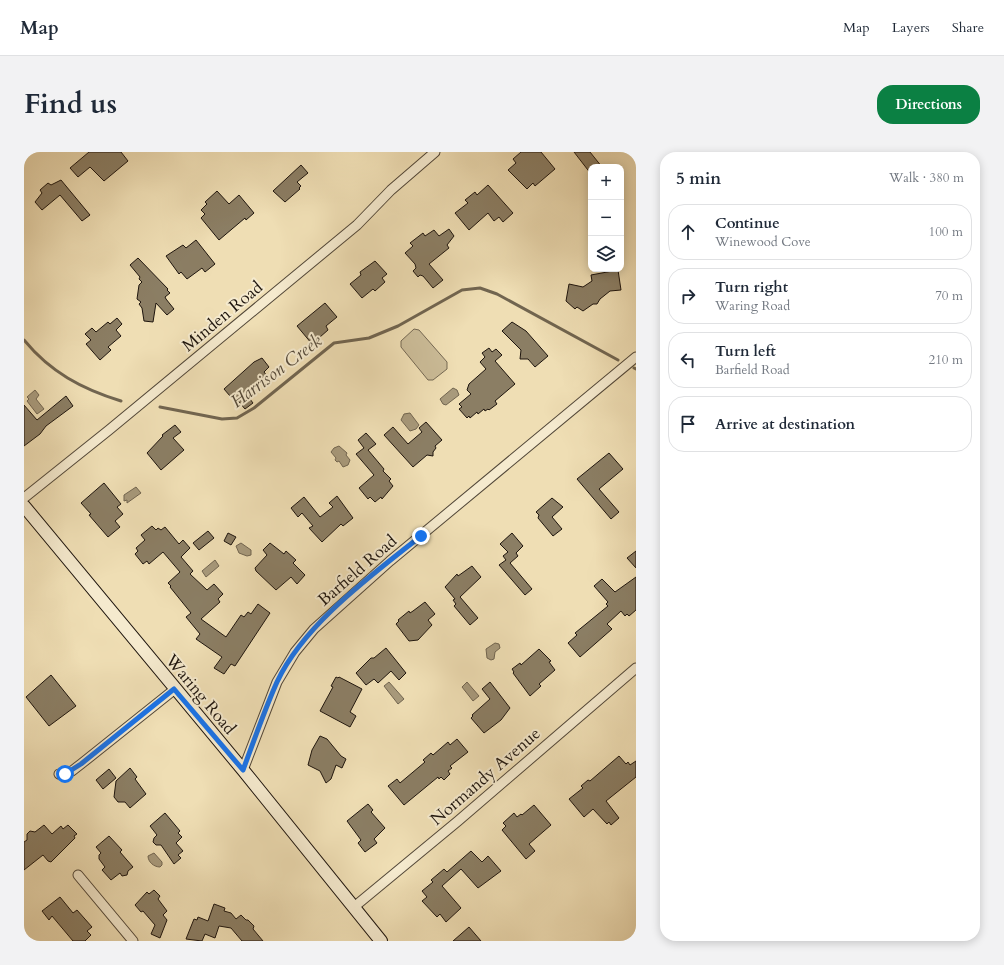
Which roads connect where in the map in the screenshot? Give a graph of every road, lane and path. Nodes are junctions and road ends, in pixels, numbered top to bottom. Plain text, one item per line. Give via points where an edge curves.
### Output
1 (435, 152) edge
2 (636, 357) edge
3 (24, 498) edge
4 (24, 506) edge
5 (636, 668) edge
6 (174, 689) junction
7 (243, 770) junction
8 (59, 774) dead end
9 (78, 875) dead end
10 (354, 907) junction
11 (133, 941) edge
12 (381, 941) edge

1 - 3 street, Minden Road via 391,190 357,225
2 - 7 street, Barfield Road via 390,561 314,629 295,652 277,682
4 - 6 main road, Waring Road
5 - 10 street, Normandy Avenue
6 - 7 main road, Waring Road
6 - 8 street via 72,771
7 - 10 main road, Waring Road
9 - 11 street
10 - 12 main road, Waring Road

